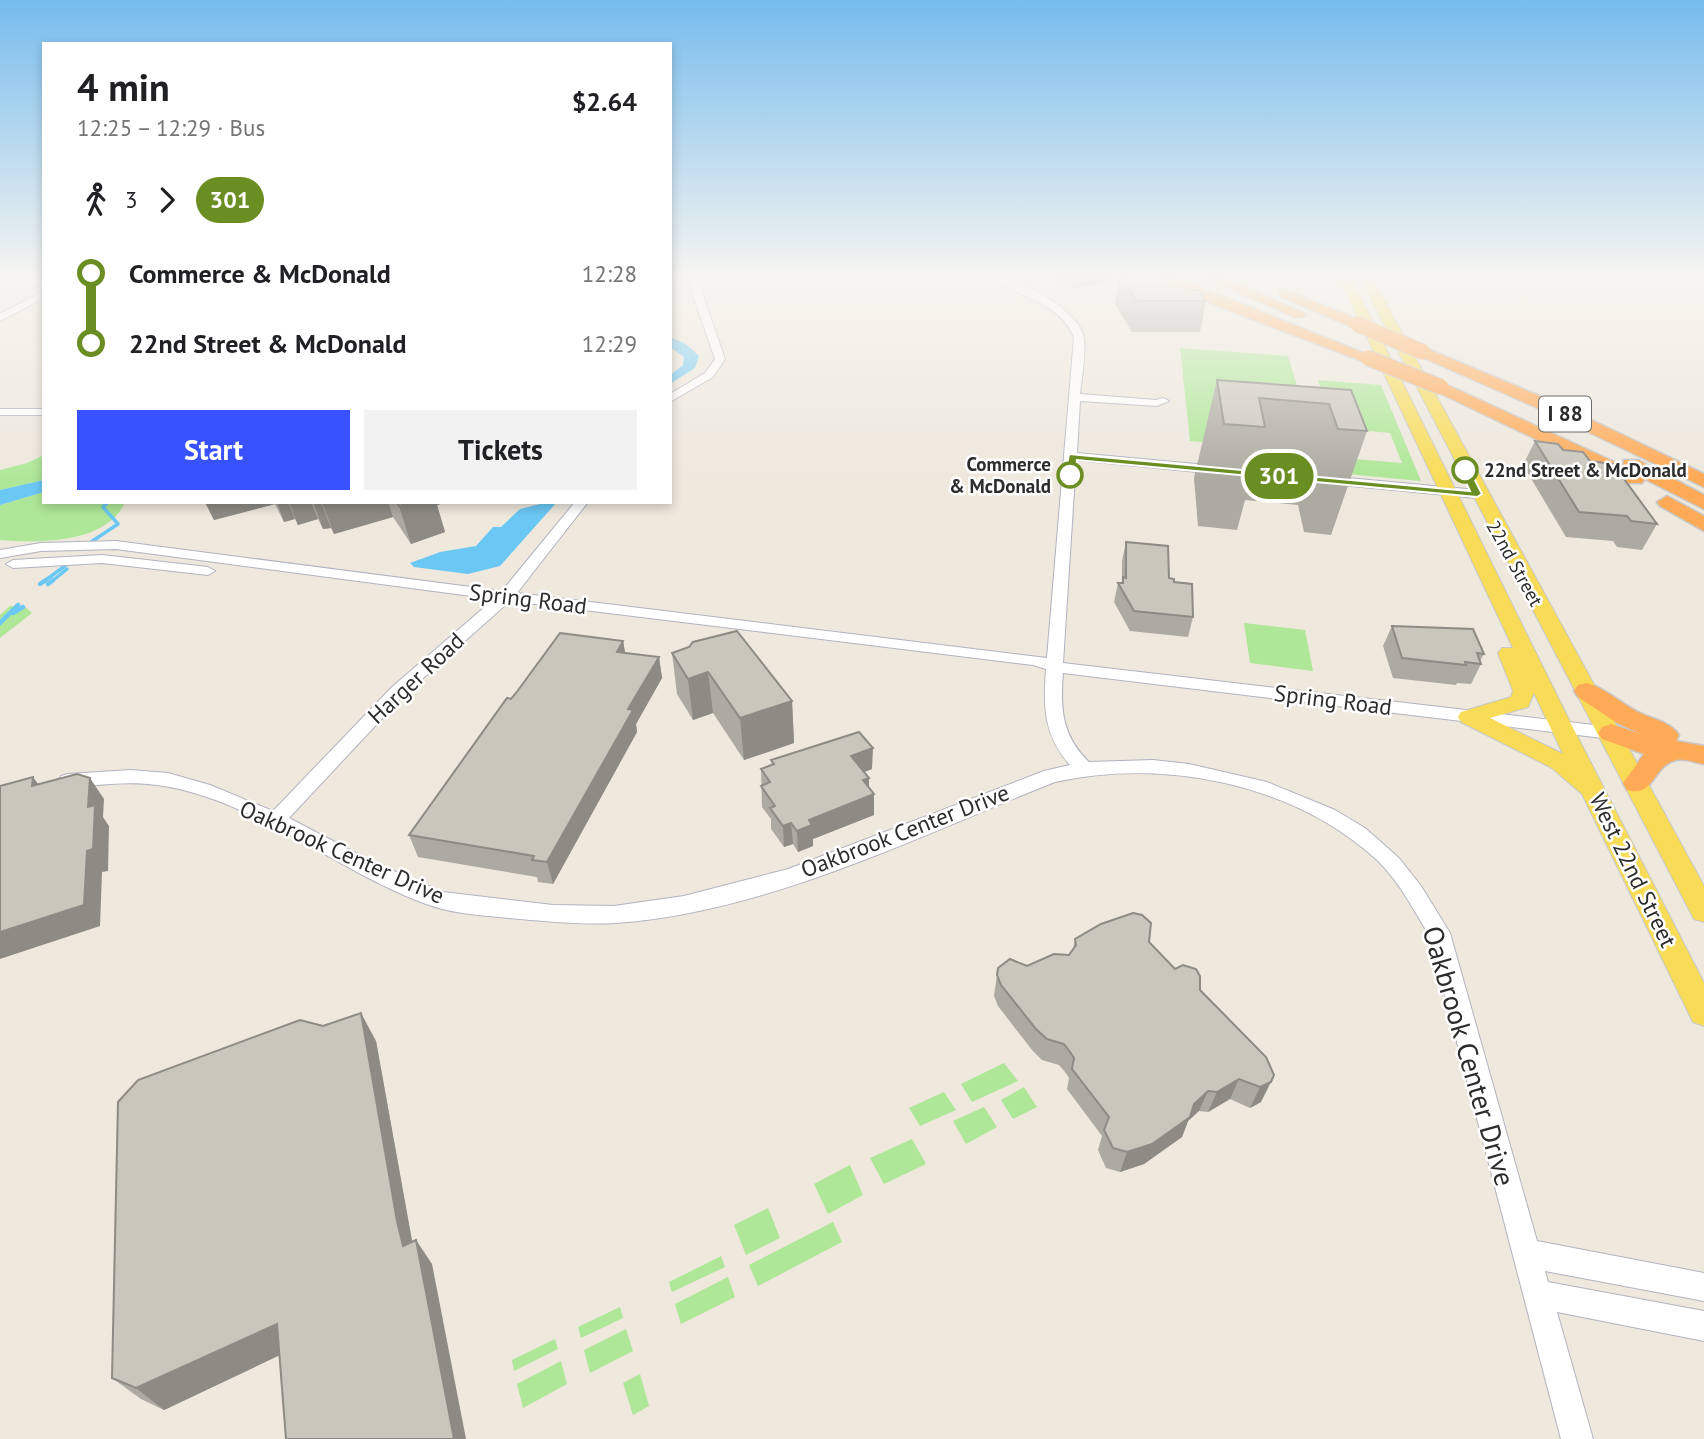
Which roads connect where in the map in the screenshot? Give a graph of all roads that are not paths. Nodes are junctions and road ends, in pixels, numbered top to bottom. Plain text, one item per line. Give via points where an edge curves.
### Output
1 (715, 345) edge
2 (1080, 345) edge
3 (1352, 345) edge
4 (1357, 345) edge
5 (1377, 345) edge
6 (1401, 345) edge
7 (1407, 345) edge
8 (1367, 350) junction
9 (1423, 352) joint
10 (1437, 379) junction
11 (1076, 397) junction
12 (672, 398) edge
13 (1163, 401) dead end
14 (0, 412) edge
15 (42, 412) edge
16 (1536, 431) junction
17 (1072, 456) junction
18 (1227, 471) edge
19 (1315, 479) dead end
20 (1704, 481) edge
21 (1448, 492) junction
22 (1477, 494) junction
23 (1704, 503) edge
24 (580, 504) edge
25 (1704, 516) edge
26 (1704, 525) edge
27 (0, 554) edge
28 (0, 566) edge
29 (501, 601) junction
30 (1506, 614) junction
31 (1055, 667) junction
32 (1587, 691) junction
33 (1469, 717) junction
34 (1562, 728) junction
35 (1611, 733) junction
36 (1704, 739) edge
37 (1669, 743) junction
38 (1704, 755) edge
39 (1085, 769) junction
40 (1637, 783) junction
41 (45, 784) edge
42 (1596, 796) junction
43 (275, 821) junction
44 (1704, 911) edge
45 (1704, 1013) edge
46 (1526, 1253) junction
47 (1704, 1287) edge
48 (1537, 1294) junction
49 (1704, 1325) edge
50 (1577, 1439) edge

1 - 12 street via 720,359 709,375
2 - 11 street
3 - 8 highway, I 88
4 - 8 highway, I 88
5 - 21 main road, 22nd Street
6 - 22 main road, 22nd Street
7 - 9 highway, I 88, bridge
8 - 10 highway, I 88, bridge
9 - 20 highway, I 88
10 - 16 highway, I 88
10 - 23 highway, I 88 via 1580,439
11 - 13 street
11 - 17 street
14 - 15 street
16 - 25 highway, I 88
16 - 26 highway
17 - 18 street
17 - 31 street
19 - 21 street
21 - 22 street
21 - 30 main road, 22nd Street
22 - 32 main road, 22nd Street
24 - 29 street, Harger Road
27 - 29 street, Spring Road via 41,547 116,545
28 - 29 street, Spring Road via 102,559
29 - 31 street, Spring Road via 1037,670
29 - 43 street, Harger Road via 398,691
30 - 33 main road via 1501,624 1505,644 1524,691 1520,702
30 - 34 main road, 22nd Street
31 - 33 street, Spring Road
31 - 39 street via 1054,729 1066,751
32 - 35 main road, 22nd Street
32 - 37 highway
33 - 34 street, Spring Road
33 - 42 main road via 1560,762
34 - 35 street, Spring Road
34 - 42 main road, West 22nd Street
35 - 37 highway
35 - 40 main road, West 22nd Street
36 - 37 highway
37 - 38 highway
37 - 40 highway
39 - 43 street, Oakbrook Center Drive via 1051,776 850,854 723,896 616,914 524,911 435,899
39 - 46 street, Oakbrook Center Drive via 1121,765 1224,774 1310,806 1384,855 1414,891 1439,933
40 - 44 main road, West 22nd Street
41 - 43 street, Oakbrook Center Drive via 136,776 167,780 206,790
42 - 45 main road, West 22nd Street
46 - 47 street
46 - 48 street, Oakbrook Center Drive
48 - 49 street
48 - 50 street, Oakbrook Center Drive

